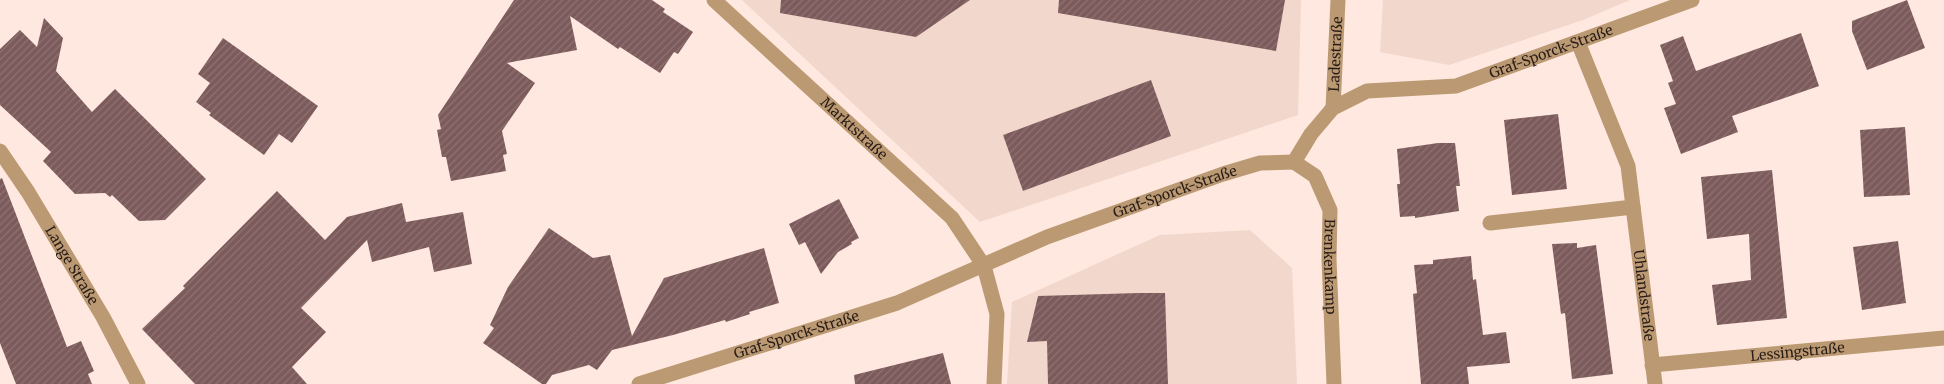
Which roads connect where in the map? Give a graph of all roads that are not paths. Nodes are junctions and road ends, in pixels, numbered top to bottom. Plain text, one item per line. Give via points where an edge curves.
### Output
1 (714, 0) edge
2 (1338, 0) edge
3 (1692, 0) edge
4 (1578, 42) junction
5 (1333, 108) junction
6 (0, 151) edge
7 (1294, 162) junction
8 (1633, 207) junction
9 (1490, 223) dead end
10 (984, 266) junction
11 (1944, 338) edge
12 (1652, 365) junction
13 (138, 384) edge
14 (638, 384) edge
15 (994, 384) edge
16 (1334, 384) edge
17 (1655, 384) edge

1 - 10 street, Marktstraße via 952,218
2 - 5 street, Ladestraße
3 - 4 street, Graf-Sporck-Straße
4 - 5 street, Graf-Sporck-Straße via 1456,86 1367,91
4 - 8 street, Uhlandstraße via 1628,166
5 - 7 street, Graf-Sporck-Straße via 1311,134
6 - 13 street, Lange Straße via 104,317
7 - 10 street, Graf-Sporck-Straße via 1260,163 1223,174 1047,237
7 - 16 street, Brenkenkamp via 1315,176 1330,210
8 - 9 street
8 - 12 street, Uhlandstraße
10 - 14 street, Graf-Sporck-Straße via 897,303
10 - 15 street, Marktstraße via 998,314
11 - 12 street, Lessingstraße
12 - 17 street, Uhlandstraße

